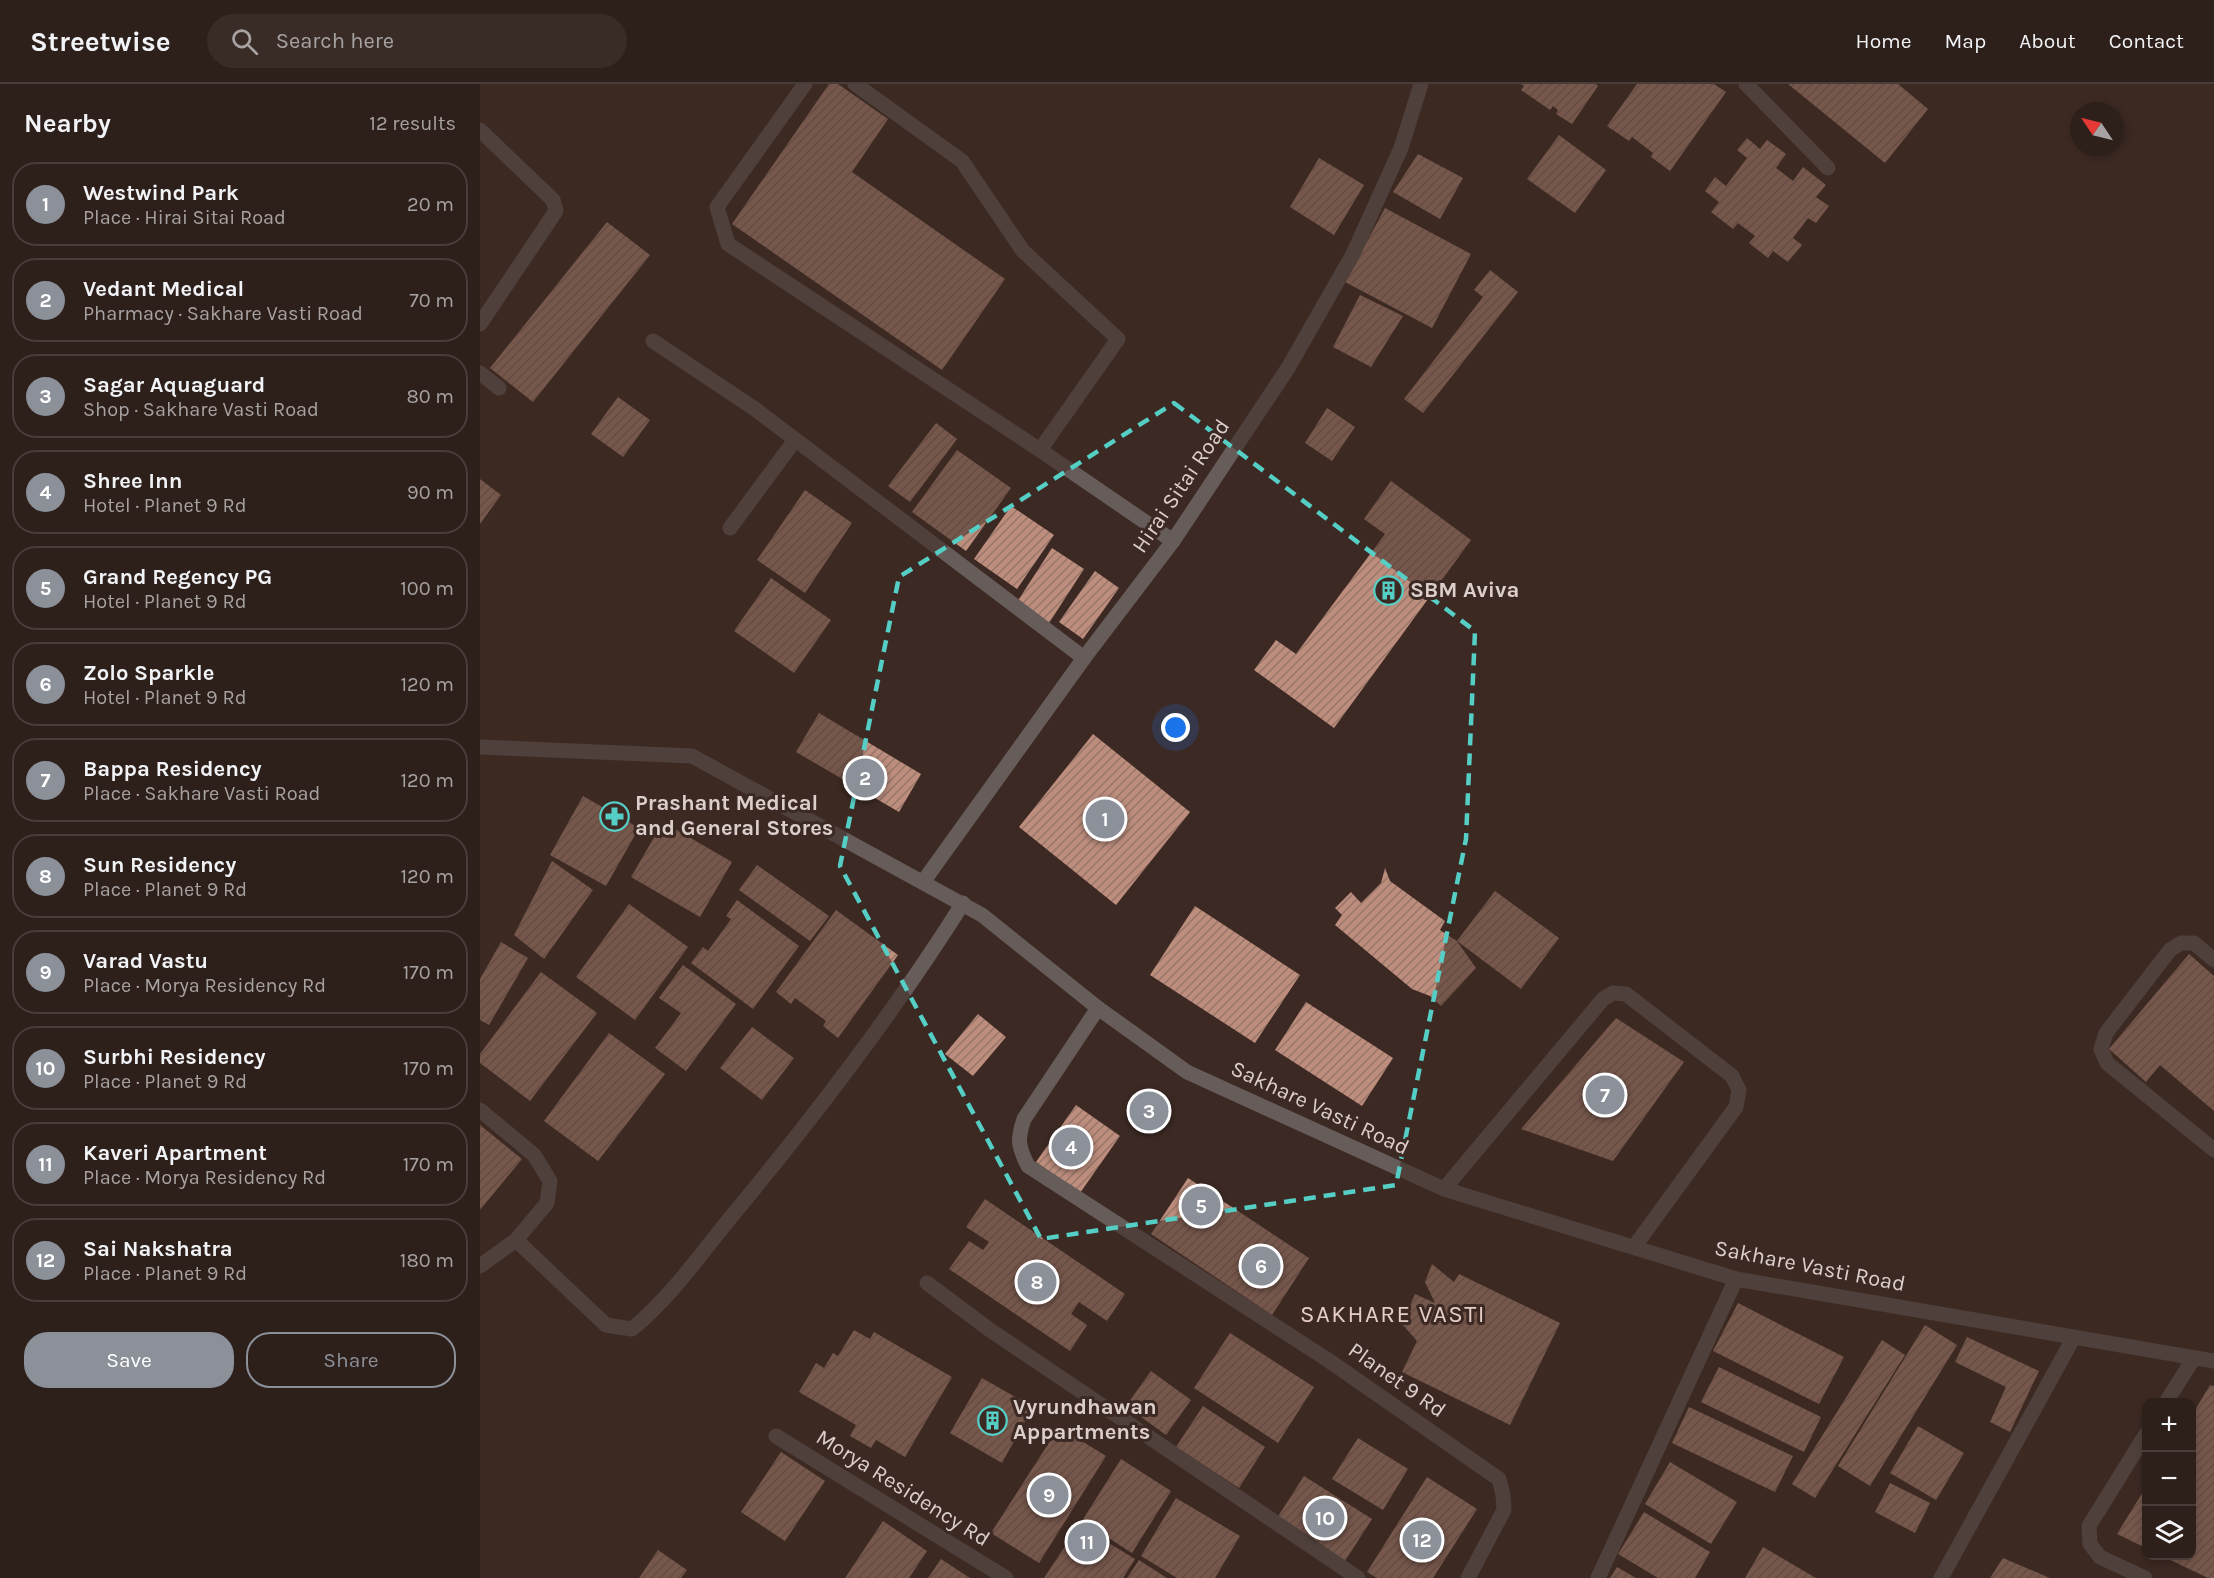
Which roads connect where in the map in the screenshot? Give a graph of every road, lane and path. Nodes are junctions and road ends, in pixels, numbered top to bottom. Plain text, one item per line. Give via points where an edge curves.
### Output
1 (805, 84) edge
2 (855, 84) edge
3 (1422, 84) edge
4 (1746, 84) edge
5 (480, 130) edge
6 (1828, 168) dead end
7 (480, 324) edge
8 (654, 341) dead end
9 (480, 374) edge
10 (499, 388) dead end
11 (795, 440) junction
12 (1040, 450) junction
13 (730, 528) dead end
14 (1173, 541) junction
15 (1084, 658) junction
16 (480, 747) edge
17 (923, 882) junction
18 (963, 903) junction
19 (2214, 960) edge
20 (1098, 1008) junction
21 (480, 1110) edge
22 (2214, 1150) edge
23 (1444, 1189) junction
24 (516, 1240) junction
25 (1634, 1247) junction
26 (480, 1266) edge
27 (1736, 1279) junction
28 (927, 1283) dead end
29 (2074, 1337) junction
30 (2194, 1358) junction
31 (2214, 1361) edge
32 (2169, 1398) edge
33 (776, 1436) dead end
34 (2142, 1440) edge
35 (1006, 1578) edge
36 (1359, 1578) edge
37 (1468, 1578) edge
38 (1598, 1578) edge
39 (1941, 1578) edge
40 (2145, 1578) edge

1 - 12 street via 717,207 728,244
2 - 12 street via 962,161 1023,250 1118,339
3 - 14 street, Hirai Sitai Road via 1401,148 1353,254 1288,368
4 - 6 street
5 - 7 street via 553,200 556,211
8 - 11 street
9 - 10 street
11 - 13 street
11 - 15 street
12 - 14 street
14 - 15 street, Hirai Sitai Road
15 - 17 street, Hirai Sitai Road
16 - 17 street, Sakhare Vasti Road via 692,756
17 - 18 street, Sakhare Vasti Road
18 - 20 street, Sakhare Vasti Road
18 - 24 street via 876,1032 784,1154 669,1292 632,1329 606,1325
19 - 22 street via 2194,943 2181,943 2169,950 2106,1033 2102,1049 2107,1063
20 - 23 street, Sakhare Vasti Road via 1187,1072
20 - 37 street, Planet 9 Rd via 1024,1119 1018,1138 1028,1167 1328,1360 1499,1479 1504,1509
21 - 24 street via 534,1155 550,1180 547,1203
23 - 25 street, Sakhare Vasti Road
23 - 25 street via 1603,999 1613,993 1626,994 1732,1076 1739,1090 1736,1107
24 - 26 street
25 - 27 street, Sakhare Vasti Road
27 - 29 street, Sakhare Vasti Road
27 - 38 street
28 - 36 street via 990,1330
29 - 30 street, Sakhare Vasti Road
29 - 39 street
30 - 31 street, Sakhare Vasti Road
30 - 32 street
33 - 35 street, Morya Residency Rd
34 - 40 street via 2089,1526 2090,1544 2100,1557

